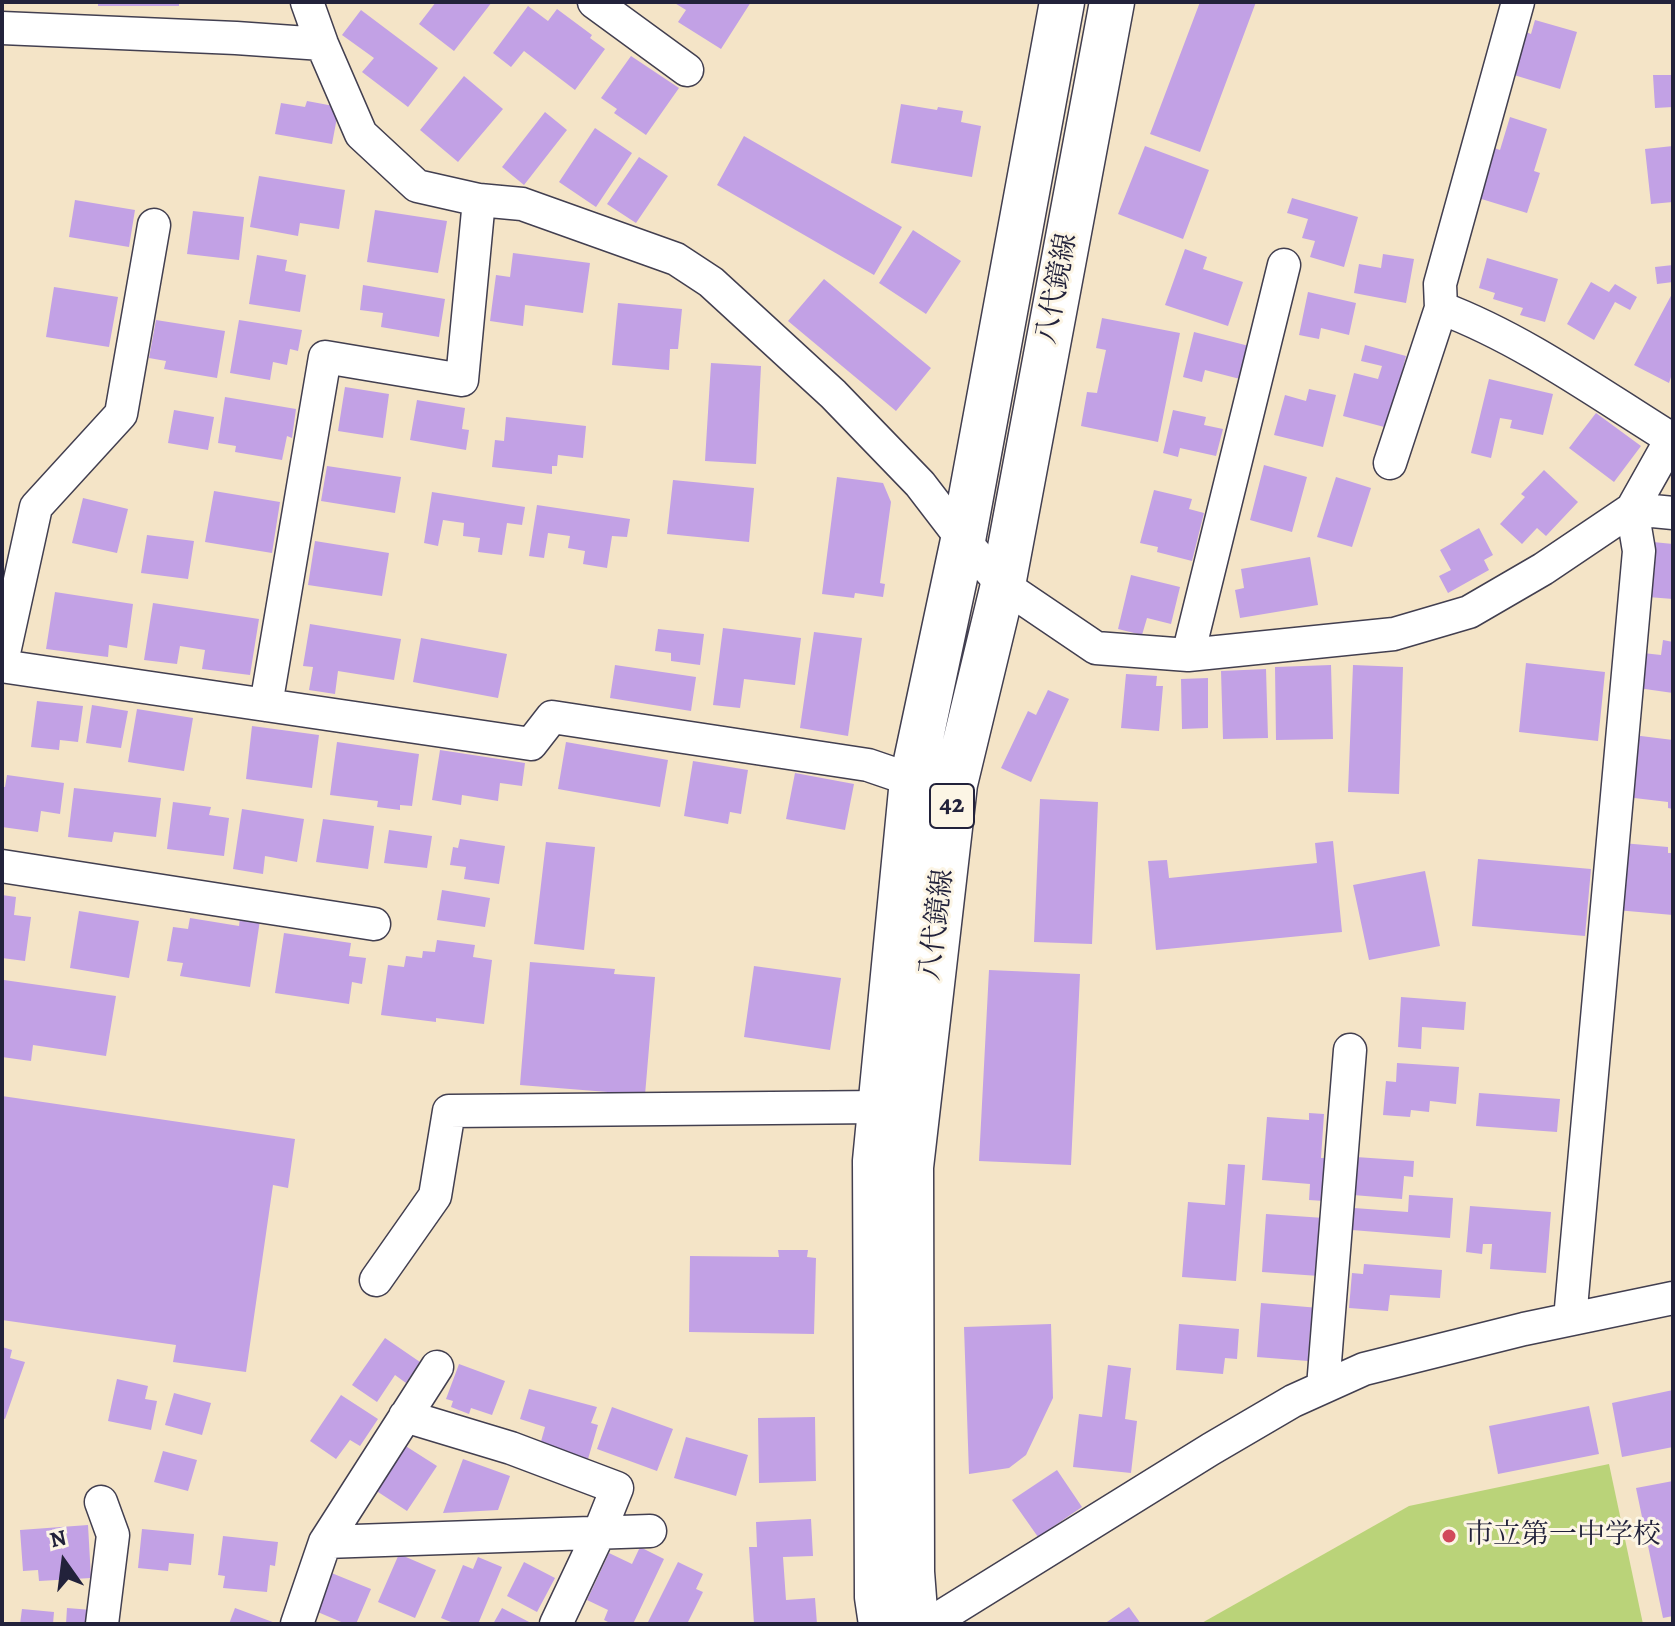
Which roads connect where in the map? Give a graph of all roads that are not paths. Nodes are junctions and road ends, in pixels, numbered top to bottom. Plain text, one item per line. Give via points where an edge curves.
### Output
1 (307, 2) edge
2 (594, 2) edge
3 (1062, 2) edge
4 (1112, 2) edge
5 (1518, 2) edge
6 (2, 28) edge
7 (322, 44) junction
8 (687, 70) dead end
9 (479, 200) junction
10 (154, 225) dead end
11 (1284, 265) dead end
12 (1441, 308) junction
13 (1672, 437) edge
14 (1390, 463) dead end
15 (1632, 509) junction
16 (1673, 513) edge
17 (963, 540) junction
18 (1003, 585) junction
19 (1188, 655) junction
20 (2, 664) edge
21 (266, 705) junction
22 (912, 780) junction
23 (2, 866) edge
24 (374, 924) dead end
25 (1350, 1050) dead end
26 (880, 1107) junction
27 (376, 1280) dead end
28 (1673, 1298) edge
29 (1570, 1319) junction
30 (437, 1367) dead end
31 (1323, 1387) junction
32 (405, 1416) junction
33 (101, 1502) dead end
34 (650, 1531) dead end
35 (599, 1533) junction
36 (325, 1542) junction
37 (102, 1624) edge
38 (297, 1624) edge
39 (556, 1624) edge
40 (881, 1624) edge
41 (916, 1624) edge
42 (929, 1624) edge

1 - 7 street
2 - 8 street
3 - 17 main road, 八代鏡線 / 42
4 - 18 main road, 八代鏡線 / 42
5 - 12 street via 1440,284
6 - 7 street
7 - 9 street via 361,134 417,186
9 - 17 street via 522,204 676,259 711,282 833,394 920,484
9 - 21 street via 462,380 325,357
10 - 20 street via 121,414 36,507
11 - 19 street
12 - 13 street via 1533,352
12 - 14 street
13 - 15 street
15 - 16 street
15 - 19 street via 1469,612 1394,634
15 - 29 street via 1639,551
17 - 18 street
17 - 22 main road, 八代鏡線 / 42
18 - 19 street via 1096,648
18 - 41 main road, 八代鏡線 / 42 via 955,784 911,1167 911,1557
20 - 21 street
21 - 22 street via 531,744 552,717 868,765
22 - 26 main road, 八代鏡線 / 42
23 - 24 street
25 - 31 street
26 - 27 street via 449,1111 435,1196
26 - 40 main road, 八代鏡線 / 42 via 875,1193
28 - 29 street
29 - 31 street via 1364,1369
30 - 32 street
31 - 42 street via 1211,1449
32 - 35 street via 617,1488
32 - 36 street
33 - 37 street via 113,1535
34 - 35 street
35 - 36 street
35 - 39 street
36 - 38 street

